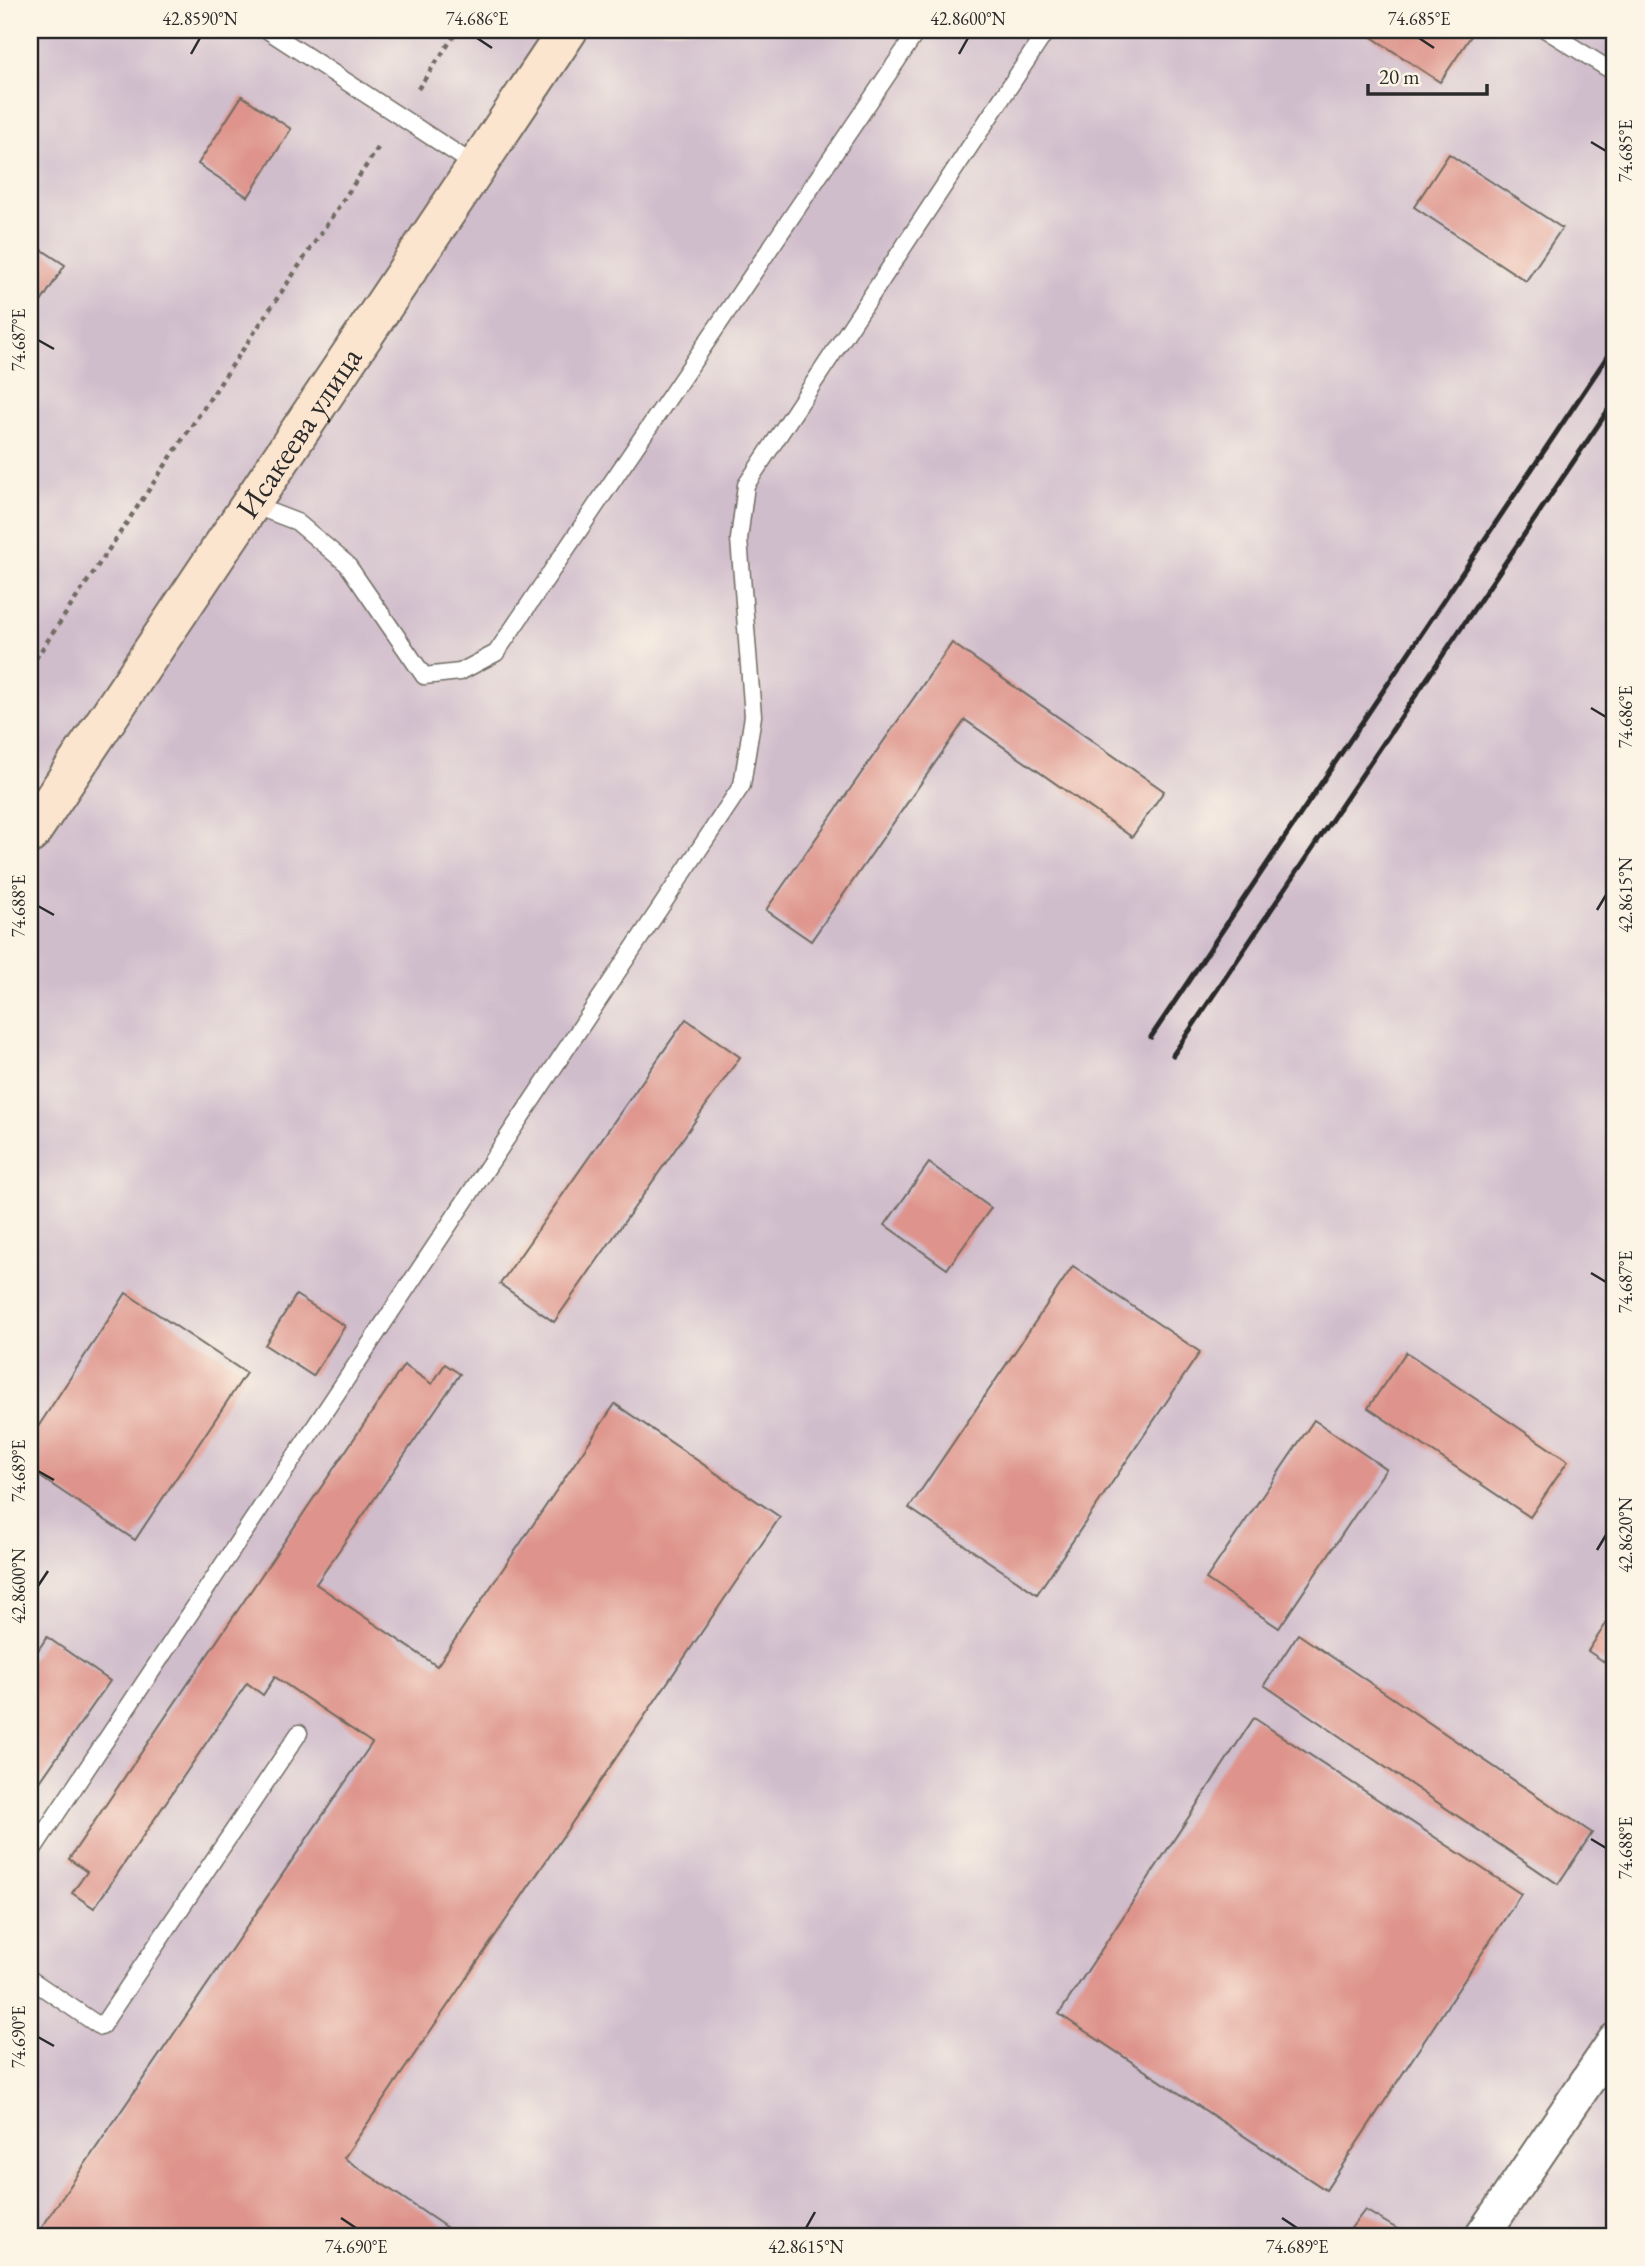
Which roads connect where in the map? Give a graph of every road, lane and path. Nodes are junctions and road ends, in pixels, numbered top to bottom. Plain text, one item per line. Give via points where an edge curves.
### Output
1 (267, 30) edge
2 (458, 30) edge
3 (568, 30) edge
4 (918, 30) edge
5 (1047, 30) edge
6 (1546, 30) edge
7 (1615, 73) edge
8 (418, 89) dead end
9 (380, 145) dead end
10 (476, 166) junction
11 (250, 503) junction
12 (30, 667) edge
13 (30, 834) edge
14 (299, 1733) dead end
15 (30, 1854) edge
16 (30, 1979) edge
17 (1615, 2040) edge
18 (1482, 2236) edge

1 - 10 lane
2 - 8 path
3 - 10 street, Исакеева улица
4 - 11 lane via 496,653 460,672 424,676 347,564 297,522
5 - 15 lane via 746,485 739,539 753,716 742,785
6 - 7 lane
9 - 12 path
10 - 11 street, Исакеева улица
11 - 13 street, Исакеева улица
14 - 16 lane via 101,2027
17 - 18 street

